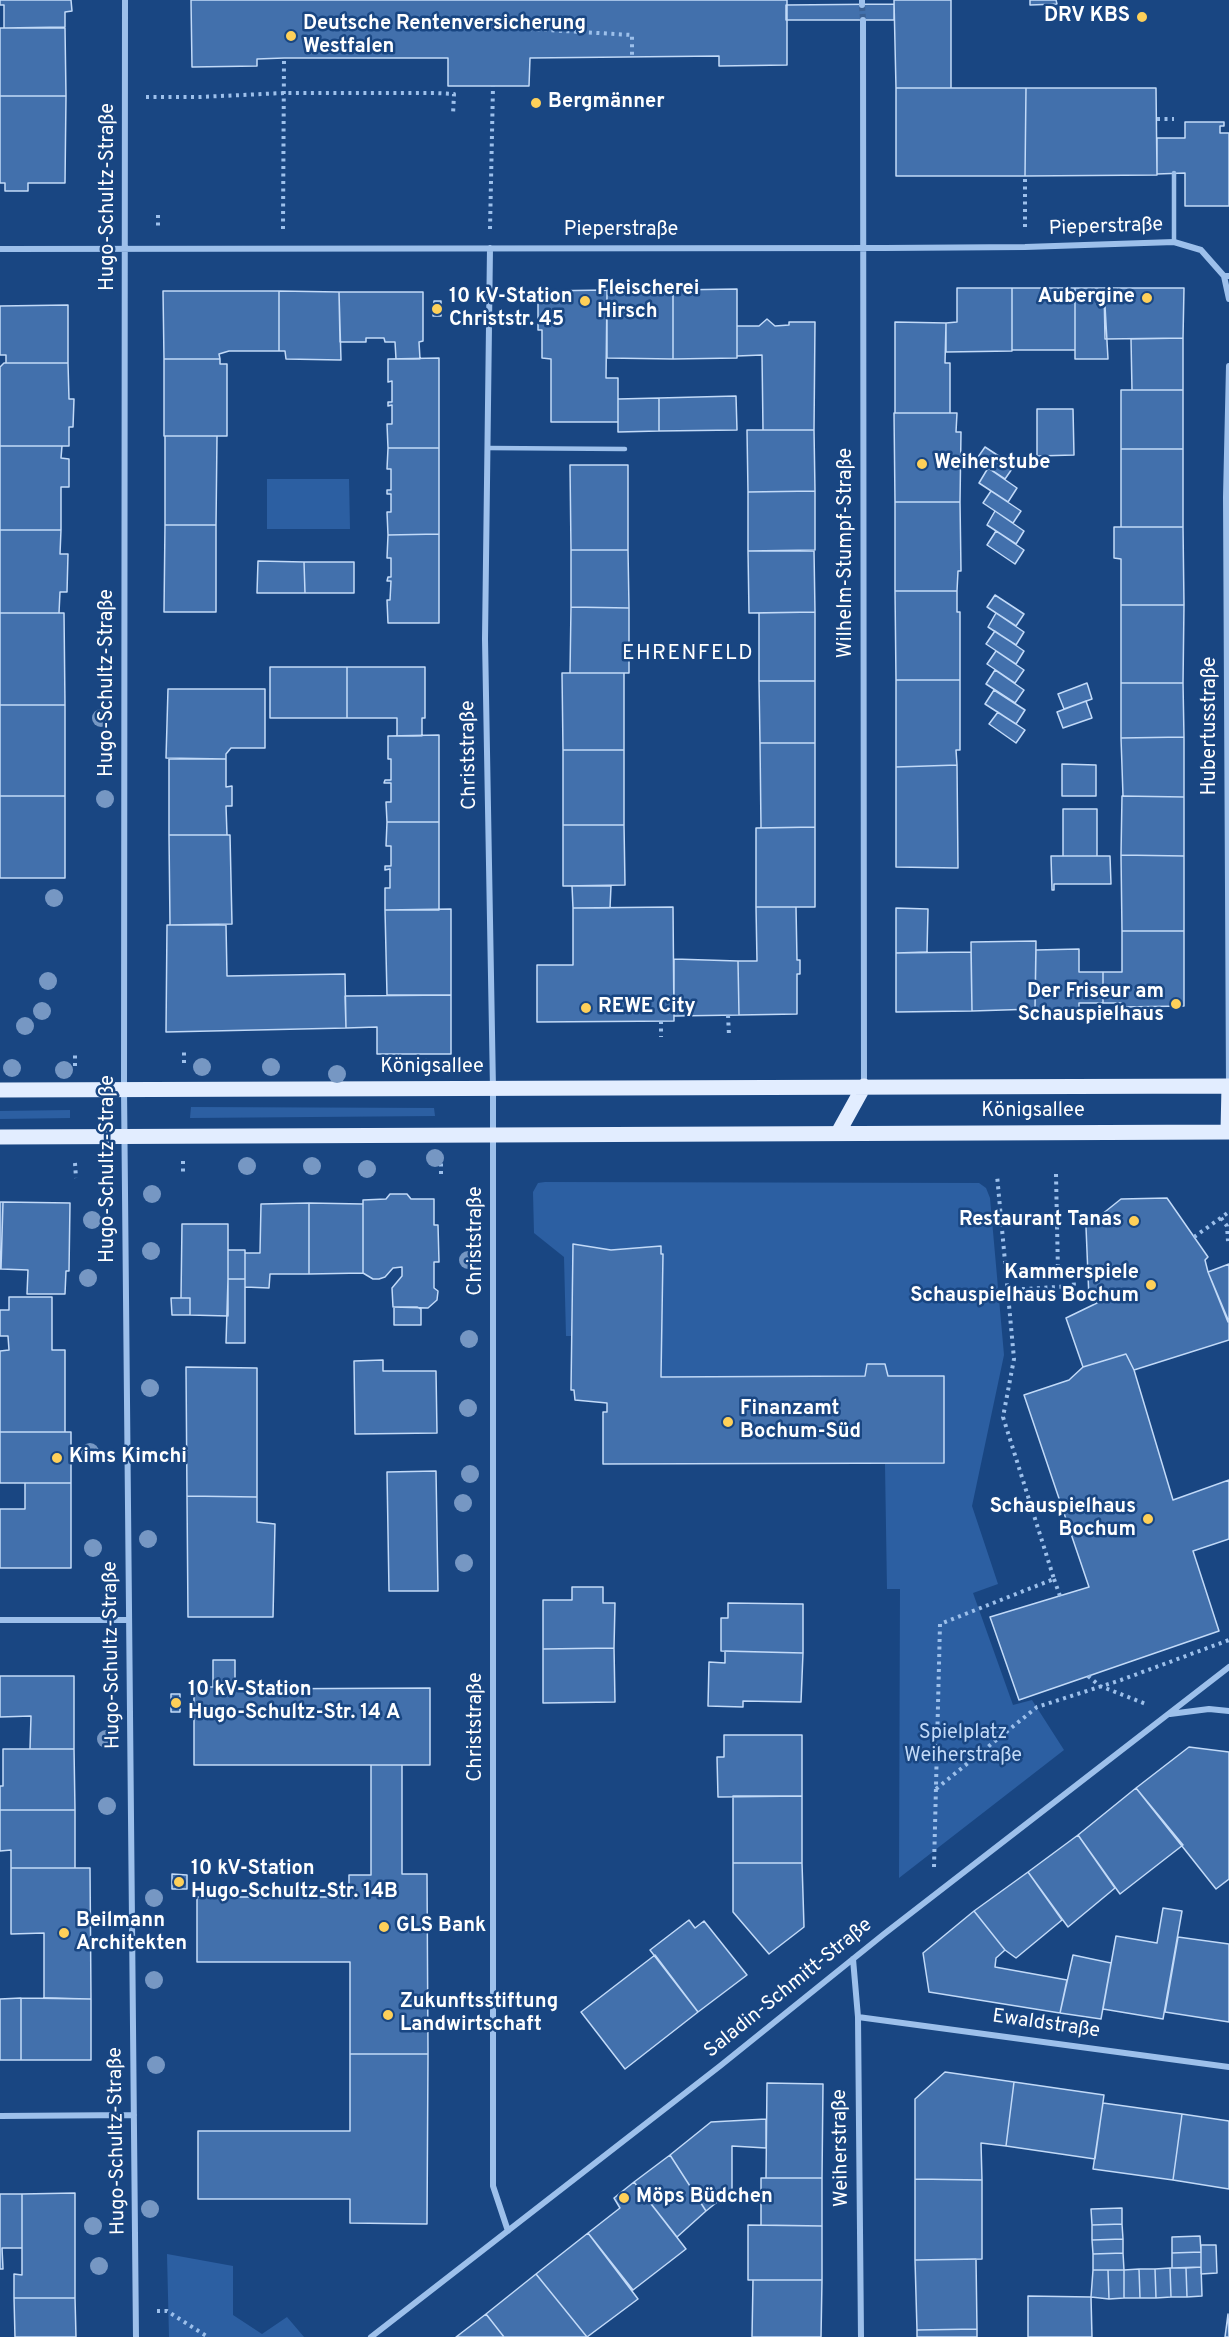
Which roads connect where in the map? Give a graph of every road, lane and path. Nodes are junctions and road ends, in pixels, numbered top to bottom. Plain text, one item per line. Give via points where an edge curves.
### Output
1 (125, 0) edge
2 (863, 20) tunnel mouth
3 (529, 29) dead end
4 (284, 57) dead end
5 (632, 57) dead end
6 (493, 86) dead end
7 (284, 93) junction
8 (125, 96) junction
9 (453, 115) dead end
10 (1157, 119) dead end
11 (1174, 119) dead end
12 (1174, 173) dead end
13 (1025, 176) dead end
14 (491, 200) dead end
15 (1174, 243) junction
16 (862, 247) junction
17 (1025, 247) junction
18 (125, 248) junction
19 (283, 248) junction
20 (490, 248) junction
21 (0, 249) edge
22 (1226, 276) edge
23 (1229, 299) edge
24 (1229, 366) edge
25 (488, 448) junction
26 (625, 449) dead end
27 (1228, 798) edge
28 (728, 1015) dead end
29 (661, 1021) dead end
30 (729, 1035) dead end
31 (661, 1037) dead end
32 (428, 1055) dead end
33 (427, 1062) dead end
34 (864, 1086) junction
35 (1229, 1086) edge
36 (124, 1089) junction
37 (493, 1089) junction
38 (0, 1090) edge
39 (1228, 1132) edge
40 (838, 1133) junction
41 (493, 1135) junction
42 (126, 1136) junction
43 (0, 1137) edge
44 (1056, 1174) dead end
45 (997, 1175) dead end
46 (1229, 1212) edge
47 (1221, 1218) junction
48 (1194, 1237) dead end
49 (1228, 1241) edge
50 (1088, 1272) dead end
51 (1073, 1273) junction
52 (1008, 1290) junction
53 (1054, 1579) junction
54 (1060, 1596) dead end
55 (0, 1620) edge
56 (129, 1620) junction
57 (1229, 1640) edge
58 (1229, 1667) edge
59 (1088, 1676) dead end
60 (1100, 1686) junction
61 (1229, 1711) edge
62 (1169, 1714) junction
63 (936, 1789) junction
64 (934, 1895) junction
65 (853, 1959) junction
66 (858, 2017) junction
67 (1229, 2067) edge
68 (134, 2115) junction
69 (0, 2116) edge
70 (508, 2231) junction
71 (136, 2311) junction
72 (136, 2337) edge
73 (208, 2337) edge
74 (371, 2337) edge
75 (861, 2337) edge

1 - 8 street, Hugo-Schultz-Straße
2 - 16 street, Wilhelm-Stumpf-Straße
3 - 5 path via 632,35
4 - 7 path
6 - 14 path
7 - 8 path
7 - 9 path via 454,94
7 - 19 path
8 - 18 street, Hugo-Schultz-Straße
10 - 11 path
12 - 15 lane
13 - 17 path
15 - 17 street, Pieperstraße
15 - 22 street, Pieperstraße via 1201,250
16 - 17 street, Pieperstraße
16 - 20 street, Pieperstraße
16 - 34 street, Wilhelm-Stumpf-Straße
18 - 19 street, Pieperstraße
18 - 21 street, Pieperstraße
18 - 36 street, Hugo-Schultz-Straße
19 - 20 street, Pieperstraße
20 - 25 street, Christstraße
22 - 23 street
24 - 27 street, Hubertusstraße
25 - 26 lane
25 - 37 street, Christstraße via 485,639
27 - 35 street, Hubertusstraße
28 - 30 path
29 - 31 path
32 - 33 path
34 - 35 main road, Königsallee
34 - 37 main road, Königsallee
34 - 40 main road
35 - 39 main road, Königsallee
36 - 37 main road, Königsallee
36 - 38 main road, Königsallee
36 - 42 street, Hugo-Schultz-Straße
37 - 41 street, Christstraße
39 - 40 main road, Königsallee
40 - 41 main road, Königsallee
41 - 42 main road, Königsallee
41 - 70 street, Christstraße via 493,2186
42 - 43 main road, Königsallee
42 - 56 street, Hugo-Schultz-Straße
44 - 51 path via 1058,1273
45 - 52 path
46 - 47 path
47 - 48 path
47 - 49 path via 1227,1226
50 - 51 path
51 - 52 path via 1074,1286
52 - 53 path via 1014,1359 1004,1417
53 - 54 path
53 - 63 path via 940,1624
55 - 56 street
56 - 68 street, Hugo-Schultz-Straße
57 - 60 path
58 - 62 street, Saladin-Schmitt-Straße
59 - 60 path
60 - 62 path
60 - 63 path via 1037,1707
61 - 62 street
62 - 64 street, Saladin-Schmitt-Straße
63 - 64 path
64 - 65 street, Saladin-Schmitt-Straße
65 - 66 street, Weiherstraße
65 - 70 street, Saladin-Schmitt-Straße
66 - 67 street, Ewaldstraße
66 - 75 street, Weiherstraße
68 - 69 street
68 - 71 street, Hugo-Schultz-Straße
70 - 74 street, Saladin-Schmitt-Straße
71 - 72 street, Hugo-Schultz-Straße
71 - 73 path via 167,2311

